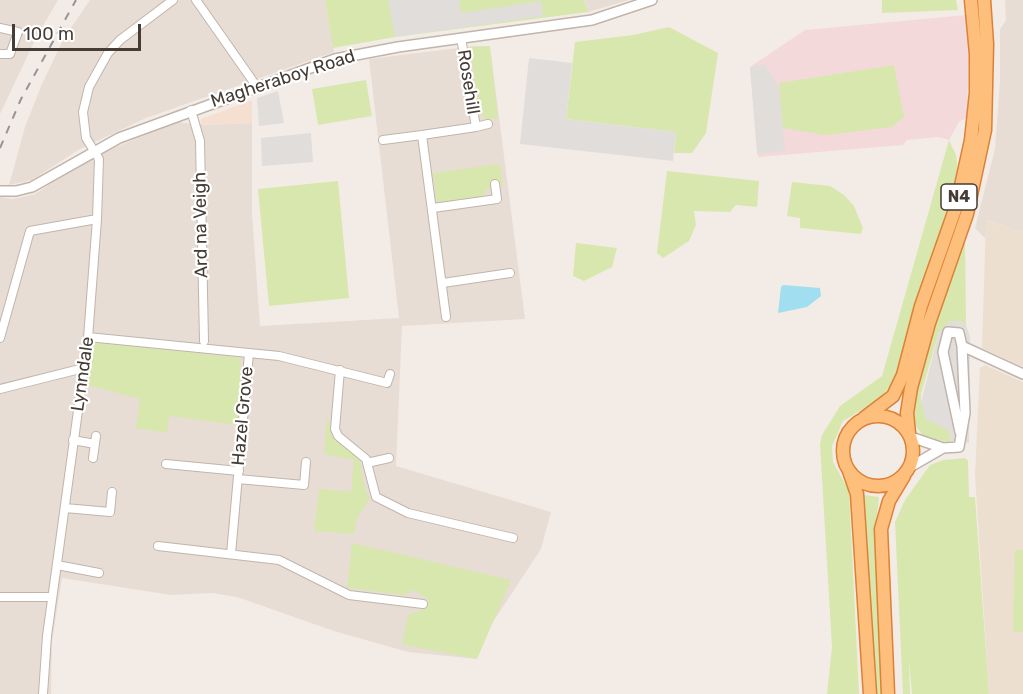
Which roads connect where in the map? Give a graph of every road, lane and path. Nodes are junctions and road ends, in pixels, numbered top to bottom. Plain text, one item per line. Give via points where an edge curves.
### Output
1 (173, 0) edge
2 (196, 0) edge
3 (652, 0) edge
4 (971, 0) edge
5 (984, 0) edge
6 (638, 2) edge
7 (0, 28) edge
8 (461, 38) junction
9 (0, 54) edge
10 (257, 87) junction
11 (191, 110) junction
12 (488, 124) dead end
13 (476, 126) junction
14 (422, 135) junction
15 (383, 140) dead end
16 (93, 151) junction
17 (495, 184) dead end
18 (2, 191) edge
19 (433, 208) junction
20 (97, 219) junction
21 (510, 273) dead end
22 (443, 283) junction
23 (446, 317) dead end
24 (88, 337) junction
25 (0, 339) edge
26 (204, 341) dead end
27 (962, 346) junction
28 (249, 353) junction
29 (84, 368) junction
30 (340, 370) junction
31 (390, 374) dead end
32 (1023, 374) edge
33 (0, 389) edge
34 (864, 418) junction
35 (960, 432) junction
36 (910, 435) junction
37 (73, 440) junction
38 (943, 448) junction
39 (93, 458) dead end
40 (389, 458) dead end
41 (306, 462) dead end
42 (367, 463) junction
43 (166, 464) dead end
44 (849, 471) junction
45 (907, 472) junction
46 (238, 475) junction
47 (112, 492) dead end
48 (65, 508) junction
49 (513, 538) dead end
50 (158, 546) dead end
51 (231, 554) junction
52 (57, 566) junction
53 (99, 573) dead end
54 (0, 597) edge
55 (52, 597) junction
56 (423, 604) dead end
57 (43, 694) edge
58 (870, 694) edge
59 (888, 694) edge

1 - 16 street, Lynndale via 120,40 96,70 83,112 86,138
2 - 10 street
3 - 6 street, Magheraboy Road
4 - 34 highway, N4 via 976,93 971,140 957,204 921,306 903,375 892,396
5 - 36 highway, N4 via 985,130 967,214 911,388 907,413
6 - 8 street, Magheraboy Road via 592,20
7 - 9 street via 18,32 10,54
8 - 10 street, Magheraboy Road via 348,56
8 - 13 street, Rosehill
10 - 11 street, Magheraboy Road
11 - 16 street, Magheraboy Road
11 - 26 street, Ard na Veigh via 200,141
12 - 13 street, Rosehill
13 - 14 street, Rosehill
14 - 15 street, Rosehill
14 - 19 street
16 - 18 street, Magheraboy Road via 47,180 24,189
16 - 20 street, Lynndale via 99,159 100,173
17 - 19 street via 497,199
19 - 22 street
20 - 24 street, Lynndale
20 - 25 street via 30,231
21 - 22 street
22 - 23 street
24 - 28 street
24 - 29 street, Lynndale
27 - 32 street
27 - 35 street via 965,413
27 - 35 street via 958,333 946,334 944,360
28 - 30 street
28 - 46 street, Hazel Grove
29 - 33 street
29 - 37 street, Lynndale
30 - 31 street via 387,383
30 - 42 street via 335,429
34 - 36 highway via 894,419
34 - 44 highway, N4 via 844,441 842,452
35 - 38 street via 959,447
36 - 38 street
36 - 45 highway, N4 via 913,458
37 - 39 street via 95,440
37 - 48 street, Lynndale
38 - 45 street
40 - 42 street
41 - 46 street, Hazel Grove via 304,485
42 - 49 street via 376,496 393,508
43 - 46 street
44 - 45 highway via 856,479 875,486 886,486
44 - 58 highway, N4 via 857,494
45 - 59 highway, N4 via 889,501 880,529
46 - 51 street, Hazel Grove
47 - 48 street via 110,512
48 - 52 street, Lynndale
50 - 51 street
51 - 56 street via 289,562 349,595
52 - 53 street
52 - 55 street, Lynndale
54 - 55 street
55 - 57 street, Lynndale

